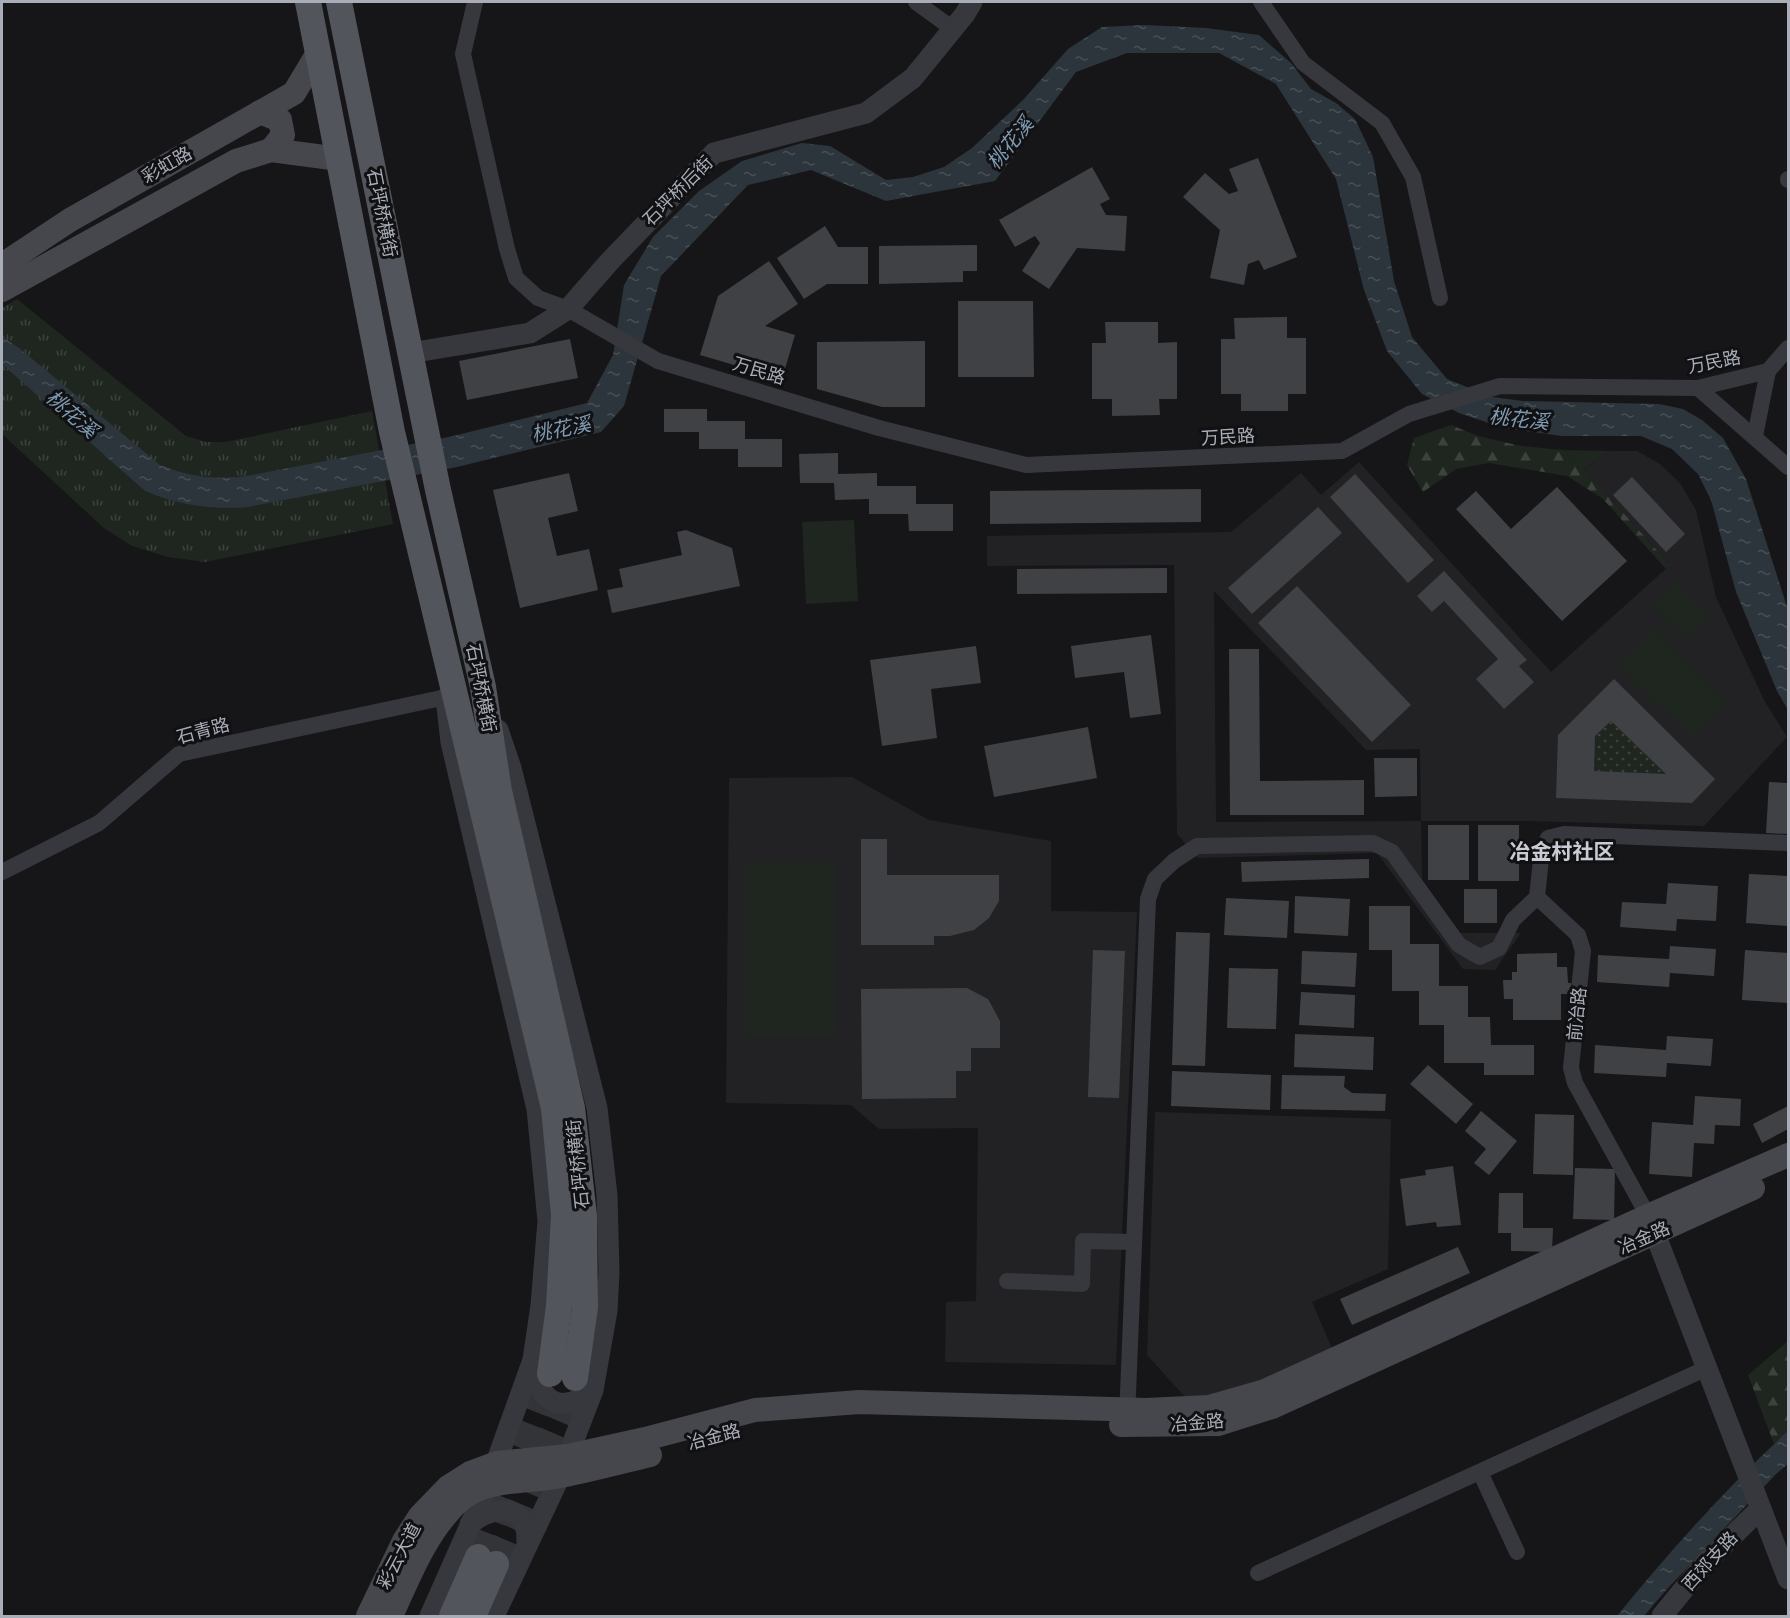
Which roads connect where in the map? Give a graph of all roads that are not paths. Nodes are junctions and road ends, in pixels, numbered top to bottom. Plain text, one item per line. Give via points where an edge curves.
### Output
1 (308, 2) edge
2 (339, 2) edge
3 (475, 2) edge
4 (916, 2) edge
5 (972, 2) edge
6 (1261, 2) edge
7 (953, 29) junction
8 (318, 53) junction
9 (260, 112) junction
10 (271, 150) junction
11 (339, 159) junction
12 (70, 220) junction
13 (89, 242) junction
14 (7, 270) edge
15 (1440, 298) dead end
16 (572, 312) junction
17 (1788, 348) edge
18 (410, 352) junction
19 (1768, 371) junction
20 (1698, 388) junction
21 (1755, 436) junction
22 (1788, 467) edge
23 (444, 649) junction
24 (446, 697) junction
25 (1788, 843) edge
26 (2, 872) edge
27 (1537, 897) junction
28 (1788, 1155) edge
29 (1788, 1173) edge
30 (1651, 1225) junction
31 (1134, 1242) junction
32 (1007, 1281) dead end
33 (542, 1367) junction
34 (1707, 1368) junction
35 (584, 1384) junction
36 (1127, 1417) junction
37 (564, 1466) junction
38 (1480, 1472) junction
39 (493, 1474) junction
40 (1760, 1509) junction
41 (470, 1524) junction
42 (527, 1543) junction
43 (1517, 1552) dead end
44 (1258, 1573) dead end
45 (1788, 1579) edge
46 (368, 1617) edge
47 (391, 1617) edge
48 (430, 1617) edge
49 (452, 1617) edge
50 (473, 1617) edge
51 (494, 1617) edge
52 (1662, 1617) edge

1 - 8 main road, 石坪桥横街
2 - 18 main road, 石坪桥横街
3 - 16 street, 万民路 via 463,54 516,278 538,298
4 - 7 street
5 - 7 street, 石坪桥后街
6 - 15 street via 1303,63 1382,123 1413,177
7 - 16 street, 石坪桥后街 via 913,78 866,113 714,153 610,261
8 - 9 main road, 彩虹路 via 294,93
8 - 11 main road, 石坪桥横街
9 - 10 main road via 280,120 283,135
9 - 12 main road, 彩虹路
10 - 11 main road, 彩虹路
10 - 13 main road, 彩虹路 via 236,161
11 - 23 main road, 石坪桥横街 via 392,432
12 - 13 main road via 73,237
12 - 14 main road, 彩虹路
13 - 14 main road, 彩虹路
16 - 18 street, 石坪桥后街 via 530,333
16 - 20 street, 万民路 via 658,361 879,428 1026,465 1342,451 1409,414 1500,386
17 - 19 street, 万民路
18 - 35 main road, 石坪桥横街 via 483,687 499,791 572,1108 584,1216
19 - 20 street, 万民路
19 - 21 street
20 - 21 street
21 - 22 street
23 - 24 street
23 - 33 main road, 石坪桥横街 via 554,1108 564,1215 559,1306
24 - 26 street, 石青路 via 179,754 99,823
24 - 33 street via 451,742 537,1109 548,1221 541,1305
25 - 27 street via 1564,834 1548,838 1542,849
27 - 30 street, 前冶路 via 1578,936 1583,951 1571,1068 1575,1083
27 - 31 street via 1513,920 1499,948 1480,957 1460,945 1392,852 1373,843 1197,846 1174,861 1155,879 1148,900
28 - 30 main road, 冶金路
29 - 30 main road, 冶金路
30 - 34 street, 前冶路
30 - 36 main road, 冶金路 via 1272,1407 1218,1424
31 - 32 street via 1083,1241 1082,1284
31 - 36 street
33 - 35 street via 535,1378 545,1397 556,1402 582,1399
33 - 39 street
34 - 38 street
34 - 40 street, 前冶路
35 - 37 street
36 - 37 main road, 冶金路 via 863,1417 762,1424
37 - 39 main road, 冶金路
37 - 42 street
38 - 43 street
38 - 44 street
39 - 41 street
39 - 46 main road, 彩云大道 via 470,1473 448,1487 420,1516
39 - 47 main road, 彩云大道 via 437,1525
40 - 45 street, 前冶路
40 - 52 street, 西郊支路 via 1706,1562
41 - 42 street via 488,1512 511,1512 526,1528
41 - 48 street
42 - 51 street
49 - 50 main road via 487,1561

